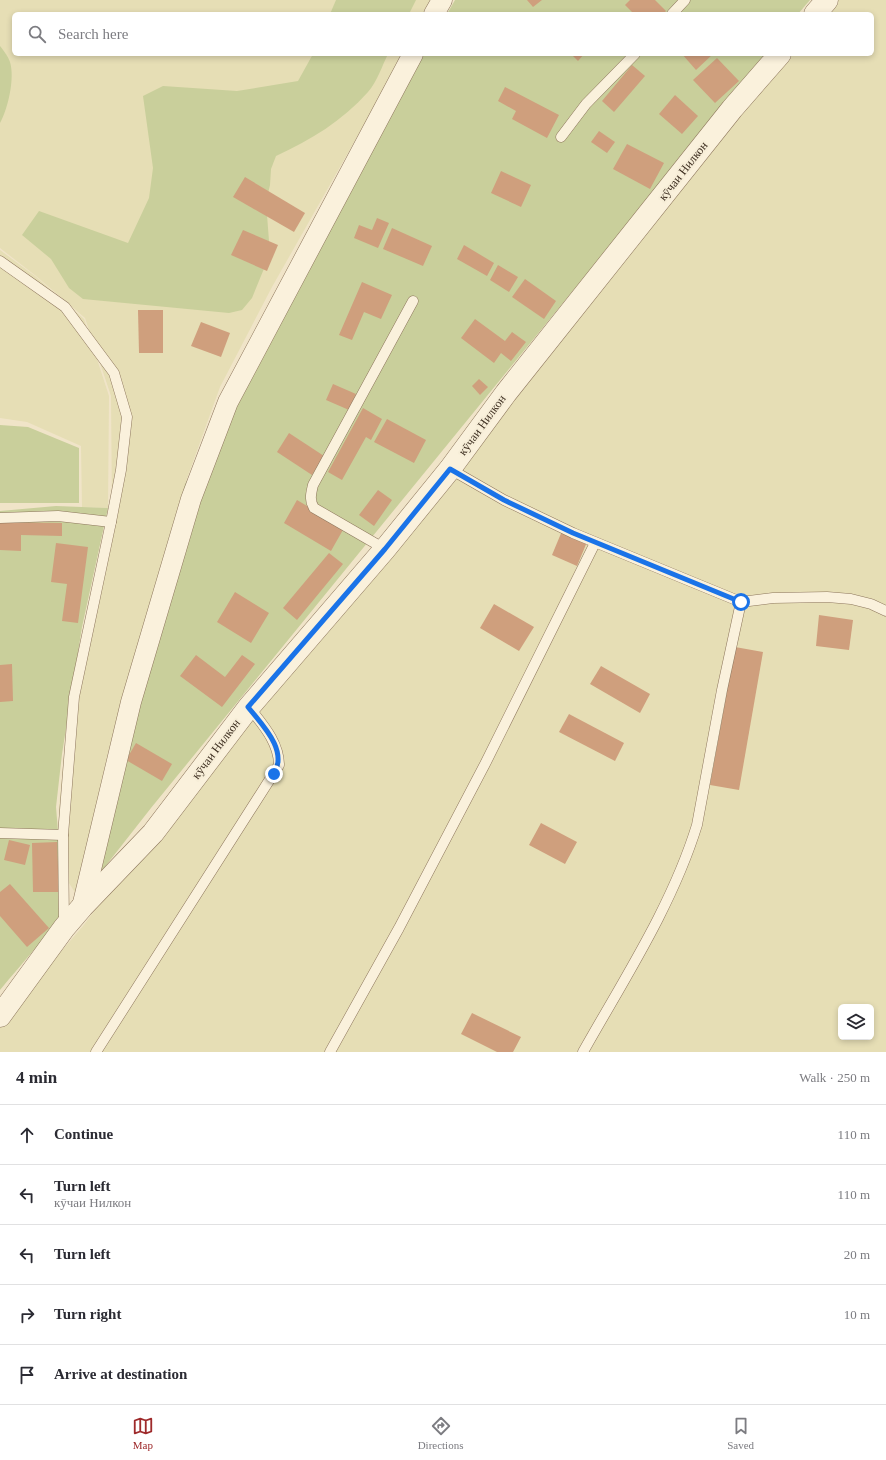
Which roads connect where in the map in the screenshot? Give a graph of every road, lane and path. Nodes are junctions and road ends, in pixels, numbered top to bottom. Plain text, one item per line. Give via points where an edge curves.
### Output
1 (442, 0) edge
2 (685, 0) edge
3 (827, 0) edge
4 (435, 12) edge
5 (674, 12) edge
6 (817, 12) edge
7 (412, 56) edge
8 (633, 56) edge
9 (778, 56) edge
10 (561, 137) dead end
11 (0, 261) edge
12 (413, 301) dead end
13 (450, 469) junction
14 (0, 518) edge
15 (111, 522) junction
16 (595, 543) junction
17 (385, 549) junction
18 (741, 602) junction
19 (886, 611) edge
20 (248, 707) junction
21 (0, 833) edge
22 (63, 835) junction
23 (82, 907) junction
24 (64, 928) junction
25 (0, 1016) edge
26 (96, 1052) edge
27 (330, 1052) edge
28 (583, 1052) edge

1 - 4 street
2 - 5 lane
3 - 6 street
7 - 23 street via 228,402 202,469 131,702
8 - 10 lane via 586,104
9 - 13 street, кӯчаи Нилкон via 732,109 506,393
11 - 15 lane via 65,307 114,373 127,417 121,470
12 - 17 lane via 313,485 311,495 314,508
13 - 16 lane via 504,500
13 - 17 street, кӯчаи Нилкон
14 - 15 lane via 58,516
15 - 22 lane via 74,697
16 - 18 lane
16 - 27 lane via 403,922
17 - 20 street, кӯчаи Нилкон
18 - 19 lane via 773,598 827,597 851,599
18 - 28 lane via 697,826 691,844 675,884
20 - 23 street, кӯчаи Нилкон via 153,833
20 - 26 lane via 270,735 279,756 279,765
21 - 22 lane
22 - 24 lane
23 - 24 street, кӯчаи Нилкон
24 - 25 street, кӯчаи Нилкон

